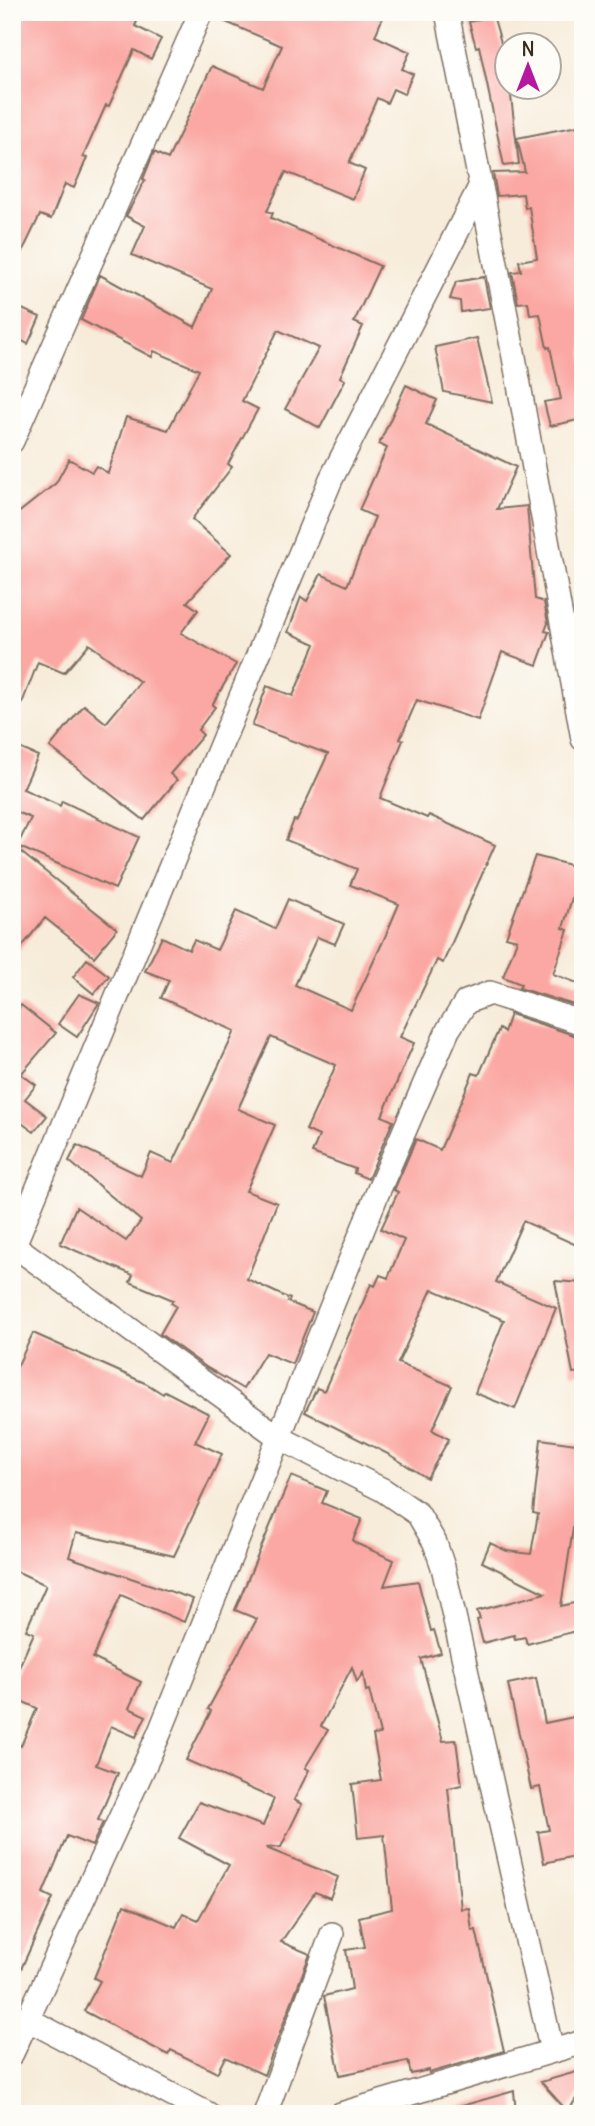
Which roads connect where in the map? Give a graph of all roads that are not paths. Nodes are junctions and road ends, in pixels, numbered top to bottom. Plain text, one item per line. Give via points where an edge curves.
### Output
1 (201, 12) edge
2 (447, 12) edge
3 (480, 187) junction
4 (12, 441) edge
5 (583, 739) edge
6 (583, 1023) edge
7 (13, 1247) edge
8 (280, 1438) junction
9 (332, 1934) dead end
10 (27, 2019) junction
11 (583, 2042) edge
12 (552, 2051) junction
13 (12, 2053) edge
14 (208, 2114) edge
15 (265, 2114) edge
16 (341, 2114) edge

1 - 4 street
2 - 3 street
3 - 5 street
3 - 7 street via 331,479
6 - 8 street via 490,993 466,1002 448,1030 377,1194
7 - 8 street
8 - 10 street via 159,1734
8 - 12 street via 383,1490 418,1514 436,1543
9 - 15 street
10 - 13 street
10 - 14 street
11 - 12 street
12 - 16 street

